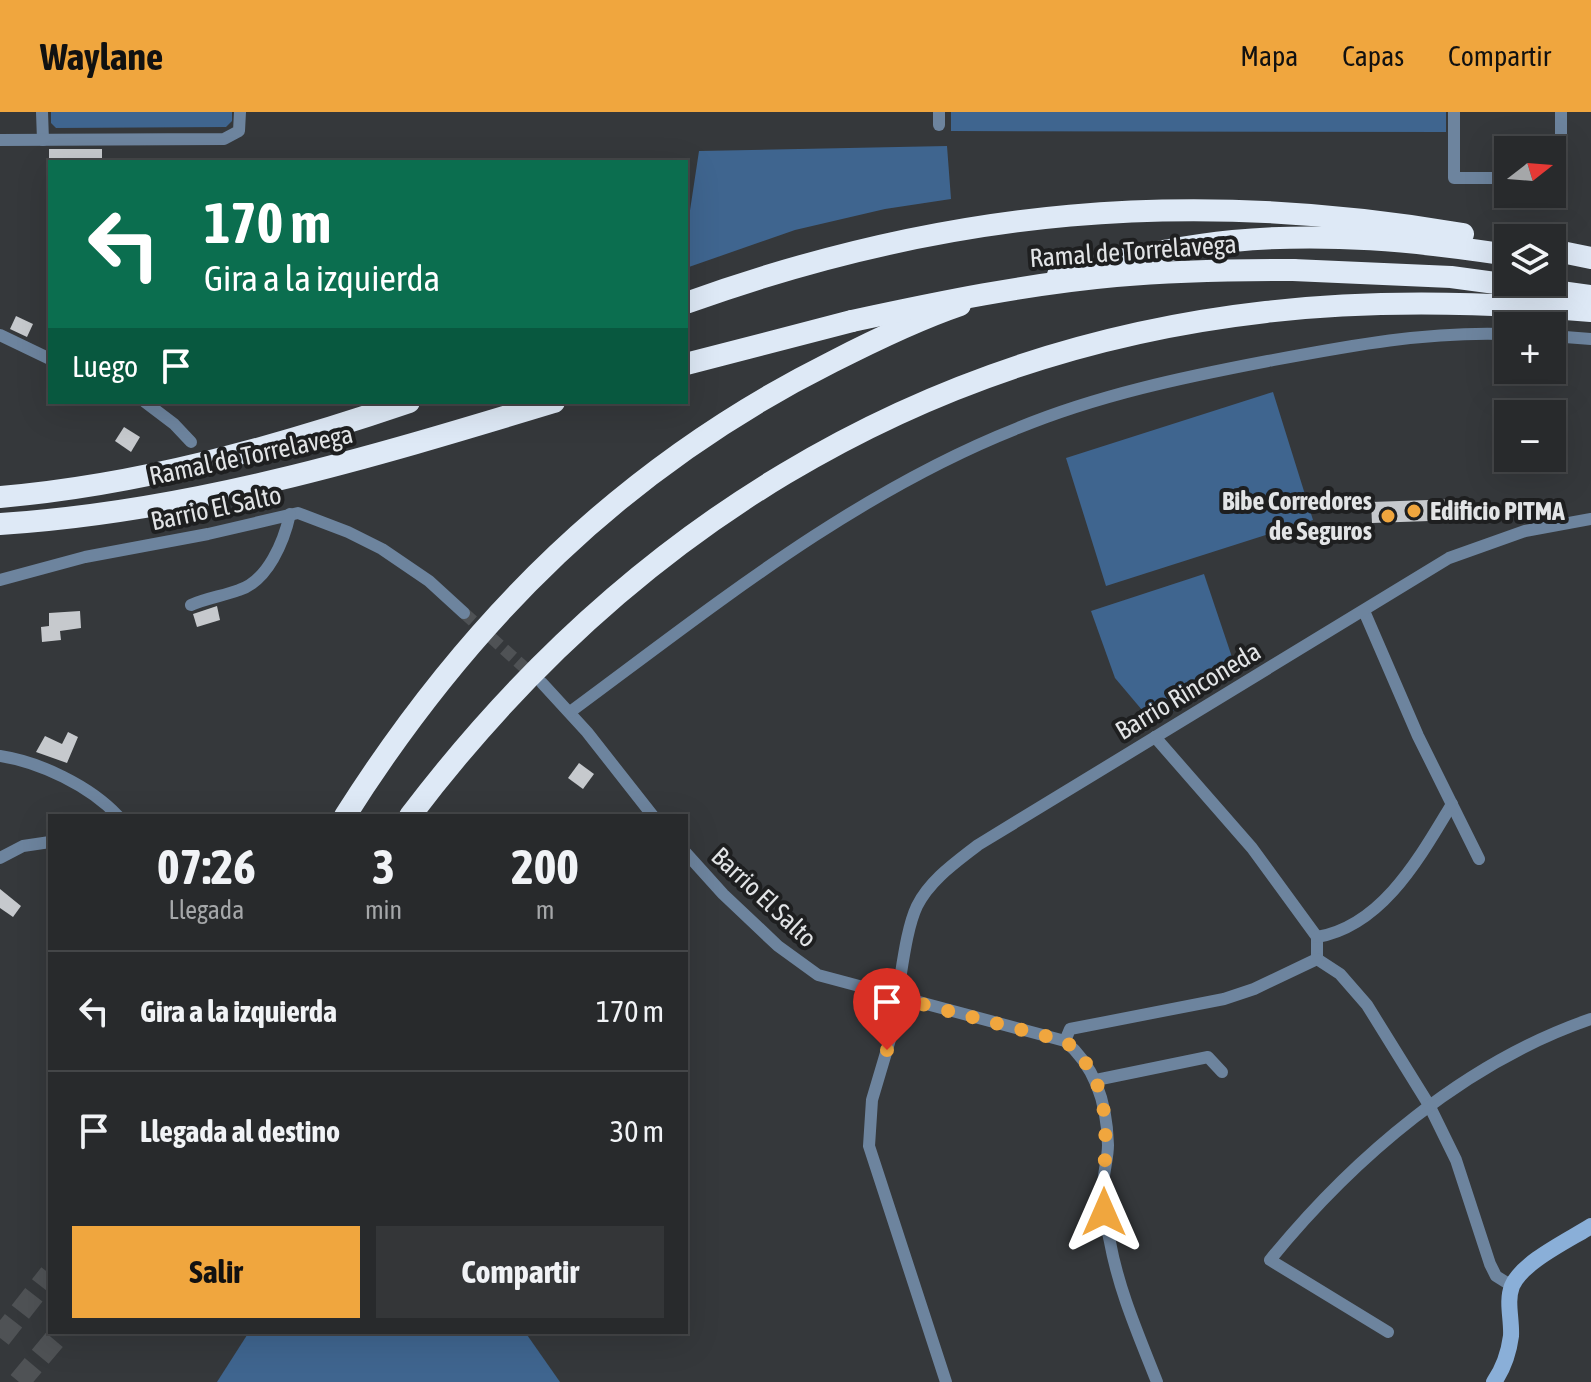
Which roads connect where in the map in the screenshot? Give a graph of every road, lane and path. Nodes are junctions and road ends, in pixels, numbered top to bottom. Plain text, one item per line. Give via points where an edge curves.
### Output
1 (42, 112) edge
2 (240, 112) edge
3 (1454, 112) edge
4 (1561, 112) edge
5 (1561, 136) edge
6 (0, 140) edge
7 (43, 140) junction
8 (1494, 178) edge
9 (1494, 240) edge
10 (1494, 253) edge
11 (1566, 253) edge
12 (1591, 258) edge
13 (1566, 266) edge
14 (1591, 270) edge
15 (1591, 296) edge
16 (688, 302) edge
17 (1591, 311) edge
18 (1494, 334) edge
19 (0, 335) edge
20 (1566, 337) edge
21 (1591, 339) edge
22 (48, 358) edge
23 (688, 363) edge
24 (148, 404) edge
25 (403, 404) edge
26 (547, 404) edge
27 (191, 442) dead end
28 (0, 497) edge
29 (290, 514) junction
30 (1591, 519) edge
31 (0, 524) edge
32 (0, 580) edge
33 (191, 605) dead end
34 (1364, 611) junction
35 (464, 613) tunnel mouth
36 (542, 683) tunnel mouth
37 (570, 712) junction
38 (1155, 737) junction
39 (0, 756) edge
40 (1452, 804) junction
41 (115, 814) edge
42 (346, 814) edge
43 (412, 814) edge
44 (651, 814) edge
45 (48, 842) edge
46 (688, 855) edge
47 (0, 858) edge
48 (1479, 859) dead end
49 (1317, 937) junction
50 (1317, 959) junction
51 (899, 998) junction
52 (1591, 1019) edge
53 (1065, 1041) junction
54 (1222, 1072) dead end
55 (1096, 1080) junction
56 (1429, 1105) junction
57 (1591, 1226) edge
58 (1512, 1286) junction
59 (1388, 1332) dead end
60 (1496, 1381) edge
61 (946, 1382) edge
62 (1157, 1382) edge

1 - 7 street
2 - 7 street via 239,131 224,139
3 - 8 street via 1454,178
4 - 5 street
6 - 7 street
9 - 16 highway, Ramal de Torrelavega via 1315,213 1117,210 1011,221 887,243
10 - 42 highway via 1322,237 1196,246 1032,282 950,308 854,351 691,444 564,546 441,678
11 - 12 highway
13 - 14 highway
15 - 23 highway, Ramal de Torrelavega, bridge via 1451,277 1293,270 1162,273 970,297
17 - 43 highway via 1409,303 1265,312 1088,345 965,385 788,472 656,560 517,687
18 - 37 street via 1328,348 1177,379 1019,427 934,466 833,524
19 - 22 street
20 - 21 street
24 - 27 street
25 - 28 highway, Ramal de Torrelavega via 207,461 104,483
26 - 31 highway, Ramal de Torrelavega via 353,463 240,490 85,517
29 - 32 street, Barrio El Salto
29 - 33 street via 279,549 253,581 242,590
29 - 35 street, Barrio El Salto via 308,515 382,549
30 - 34 street, Barrio Rinconeda via 1475,547
34 - 38 street, Barrio Rinconeda
34 - 40 street
36 - 37 street
37 - 44 street
38 - 49 street via 1252,848
38 - 51 street, Barrio Rinconeda via 948,868 916,909
39 - 41 street via 55,774
40 - 48 street
40 - 49 street via 1394,889 1367,913
45 - 47 street via 23,846
46 - 51 street, Barrio El Salto via 778,946 818,975
49 - 50 street
50 - 53 street via 1224,999 1070,1029
50 - 56 street via 1340,974 1367,1005
51 - 53 street, Barrio El Salto
51 - 61 street, Barrio Rinconeda via 872,1100 869,1146
52 - 56 street via 1521,1050
53 - 55 street via 1082,1055
54 - 55 street via 1208,1057
55 - 62 street via 1108,1146 1103,1188 1110,1246
56 - 58 street via 1456,1160 1490,1264 1496,1276
56 - 59 street via 1303,1220 1270,1260
57 - 58 street via 1527,1267
58 - 60 street via 1511,1336

